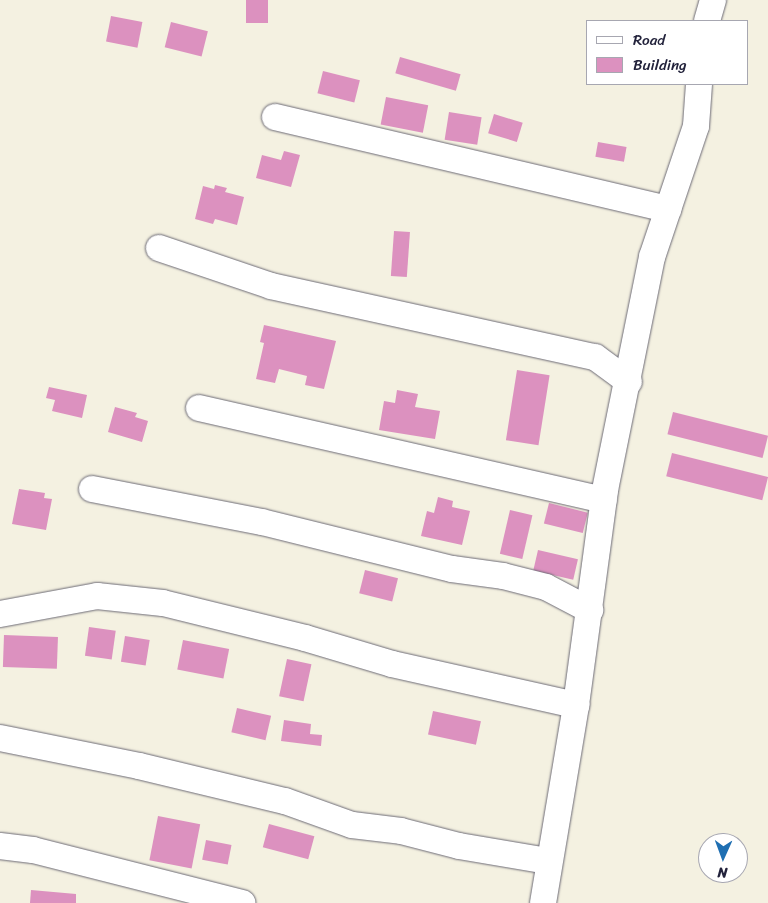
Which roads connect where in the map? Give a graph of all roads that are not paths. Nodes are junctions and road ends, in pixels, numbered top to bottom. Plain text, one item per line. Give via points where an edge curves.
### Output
1 (713, 0) edge
2 (707, 20) edge
3 (699, 85) edge
4 (275, 117) dead end
5 (668, 209) junction
6 (159, 248) dead end
7 (630, 382) junction
8 (199, 408) dead end
9 (92, 489) dead end
10 (604, 500) junction
11 (590, 610) junction
12 (0, 614) edge
13 (576, 705) junction
14 (0, 738) edge
15 (0, 846) edge
16 (548, 861) junction
17 (242, 903) edge
18 (543, 903) edge

1 - 2 street
3 - 5 street via 696,126
4 - 5 street
5 - 7 street via 652,257
6 - 7 street via 271,286 595,357
7 - 10 street
8 - 10 street
9 - 11 street via 262,522 452,569 502,576 546,587
10 - 11 street
11 - 13 street
12 - 13 street via 97,596 163,603 305,638 392,664
13 - 16 street
14 - 16 street via 139,766 285,801 352,825 401,831 459,846
15 - 17 street via 33,850
16 - 18 street

